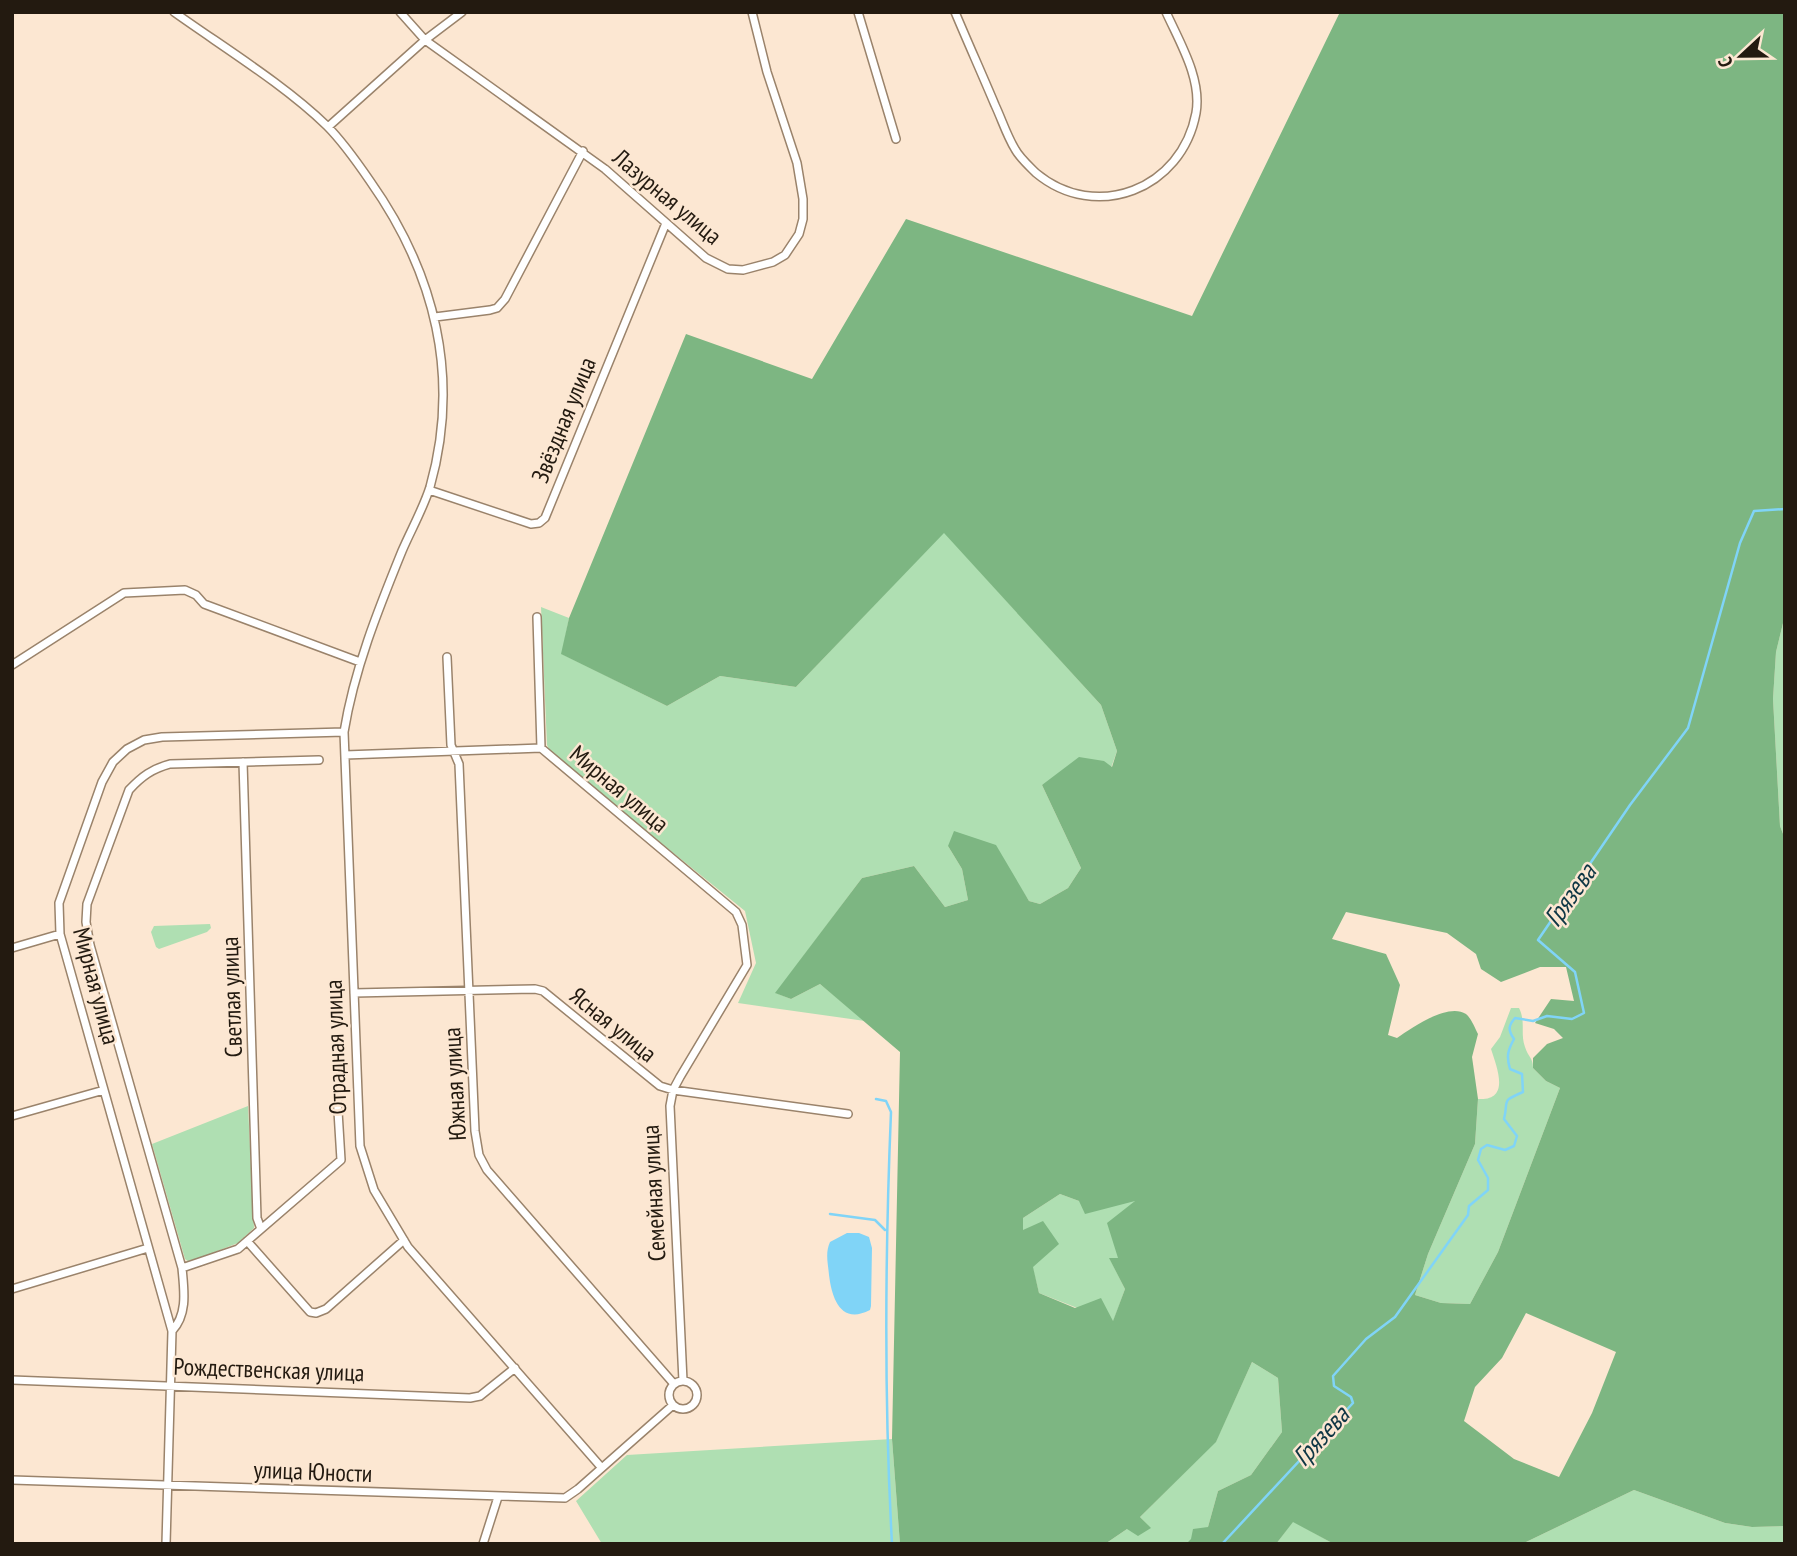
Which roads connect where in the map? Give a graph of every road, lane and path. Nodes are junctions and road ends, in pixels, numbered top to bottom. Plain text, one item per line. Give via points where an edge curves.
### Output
1 (174, 12) edge
2 (400, 12) edge
3 (462, 12) edge
4 (751, 12) edge
5 (858, 12) edge
6 (955, 12) edge
7 (1166, 12) edge
8 (425, 40) junction
9 (328, 127) junction
10 (896, 139) dead end
11 (583, 151) junction
12 (666, 223) junction
13 (435, 317) junction
14 (429, 489) junction
15 (537, 617) dead end
16 (447, 657) dead end
17 (360, 662) junction
18 (12, 665) edge
19 (344, 732) junction
20 (541, 748) junction
21 (455, 752) junction
22 (345, 755) junction
23 (319, 760) dead end
24 (243, 762) junction
25 (60, 934) junction
26 (12, 948) edge
27 (470, 991) junction
28 (354, 993) junction
29 (717, 1016) joint
30 (104, 1090) junction
31 (673, 1090) junction
32 (337, 1095) dead end
33 (848, 1114) dead end
34 (12, 1116) edge
35 (261, 1229) junction
36 (404, 1240) junction
37 (247, 1241) junction
38 (148, 1248) junction
39 (182, 1268) junction
40 (12, 1289) edge
41 (172, 1332) junction
42 (515, 1368) junction
43 (12, 1380) edge
44 (683, 1381) junction
45 (674, 1384) junction
46 (171, 1385) junction
47 (673, 1405) junction
48 (601, 1467) junction
49 (12, 1480) edge
50 (168, 1486) junction
51 (498, 1497) junction
52 (166, 1544) edge
53 (483, 1544) edge

1 - 9 street, Отрадная улица
2 - 8 street, Лазурная улица
3 - 8 street
4 - 12 street, Лазурная улица via 797,163 803,199 799,234 785,255 773,262 728,269 706,258
5 - 10 street
6 - 7 street via 1016,152 1059,188 1089,197 1140,188 1161,176 1177,160 1186,141 1196,113 1196,89
8 - 9 street
8 - 11 street, Лазурная улица
9 - 13 street, Отрадная улица via 366,175 403,234
11 - 12 street, Лазурная улица
11 - 13 street via 505,299 490,310
12 - 14 street, Звёздная улица via 545,518 531,524
13 - 14 street, Отрадная улица via 444,375 443,416
14 - 17 street, Отрадная улица
15 - 20 street
16 - 21 street, Южная улица
17 - 18 street via 204,604 185,590 124,593
17 - 19 street, Отрадная улица
19 - 22 street, Отрадная улица
19 - 25 street, Мирная улица via 162,737 127,749 102,782 59,903
20 - 21 street, Мирная улица
20 - 29 street, Мирная улица via 736,912 747,965
21 - 22 street, Мирная улица
21 - 27 street, Южная улица
22 - 28 street, Отрадная улица
23 - 24 street, Мирная улица
24 - 35 street, Светлая улица via 257,1218
24 - 39 street, Мирная улица via 170,764 141,777 129,790 87,904 90,945
25 - 26 street
25 - 30 street, Мирная улица
27 - 28 street, Ясная улица
27 - 31 street, Ясная улица via 543,991 653,1082
27 - 45 street, Южная улица via 479,1156
28 - 36 street, Отрадная улица via 360,1146 373,1190
29 - 31 street, Семейная улица
30 - 34 street
30 - 38 street, Мирная улица
31 - 33 street, Ясная улица
31 - 44 street, Семейная улица via 672,1186
32 - 35 street via 341,1160
35 - 37 street
36 - 37 street via 326,1310 316,1313 310,1312
36 - 42 street, Отрадная улица
37 - 39 street via 238,1249
38 - 40 street
38 - 41 street, Мирная улица
39 - 41 street, Мирная улица via 184,1305
41 - 46 street, Мирная улица
42 - 46 street, Рождественская улица via 480,1396 470,1398
42 - 48 street, Отрадная улица
43 - 46 street, Рождественская улица
44 - 45 street
44 - 47 street via 695,1388 695,1402 685,1409
45 - 47 street via 669,1391
46 - 50 street, Мирная улица
47 - 48 street, улица Юности
48 - 51 street, улица Юности via 565,1498
49 - 50 street, улица Юности
50 - 51 street, улица Юности
50 - 52 street, Мирная улица
51 - 53 street

